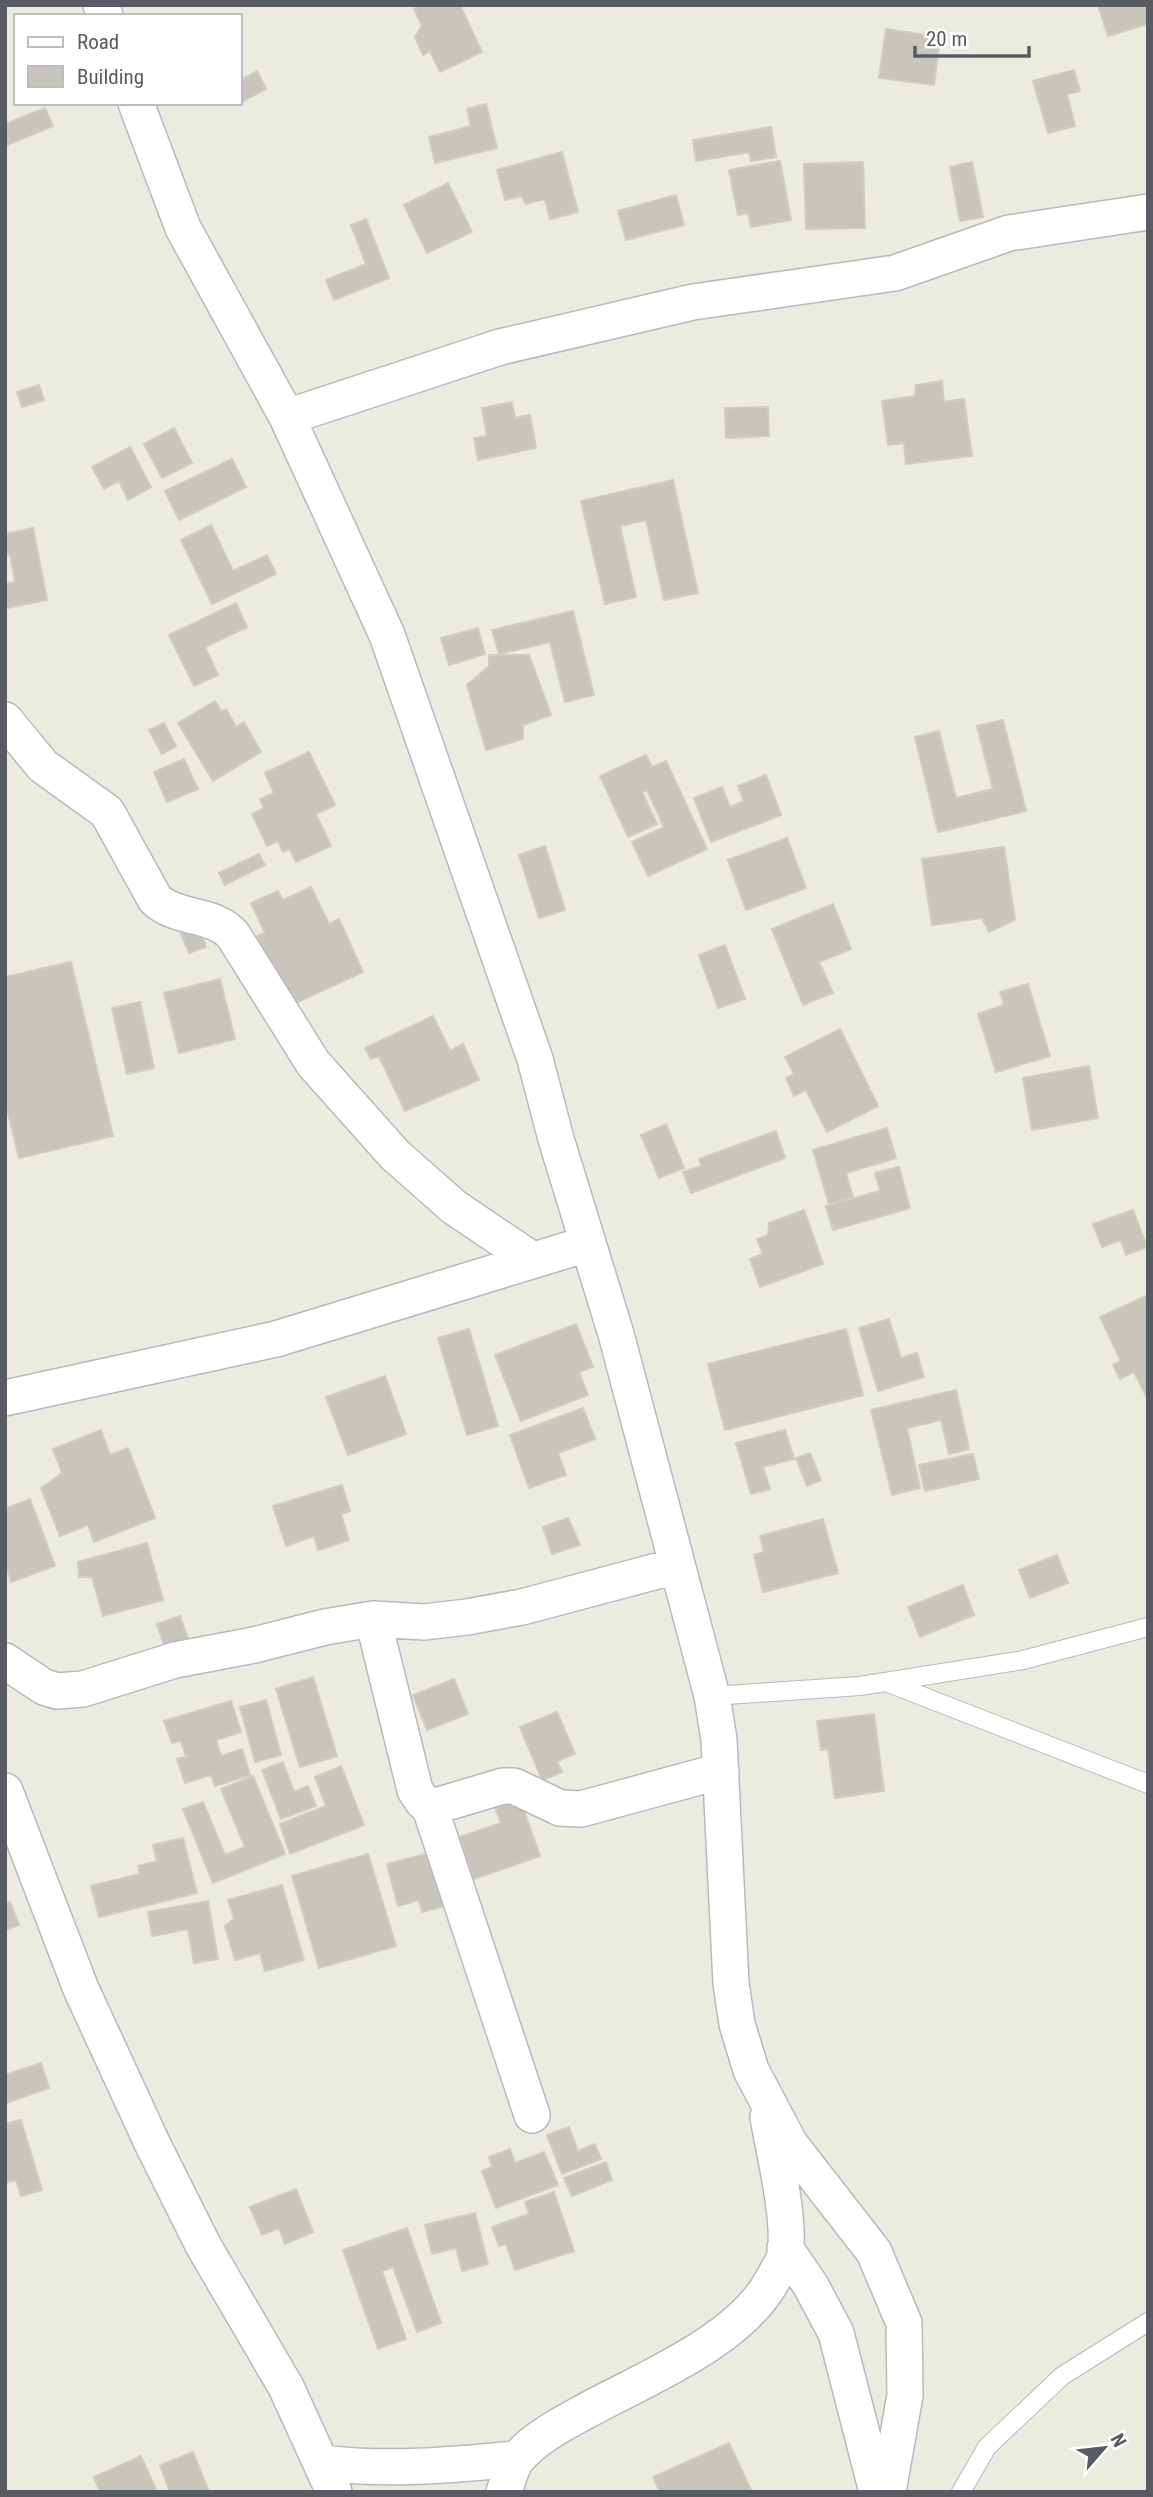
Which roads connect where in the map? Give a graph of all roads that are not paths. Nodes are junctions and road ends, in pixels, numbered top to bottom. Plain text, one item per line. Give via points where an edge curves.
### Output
1 (137, 105) edge
2 (1148, 212) edge
3 (286, 417) junction
4 (5, 720) edge
5 (587, 1244) junction
6 (531, 1259) junction
7 (5, 1398) edge
8 (676, 1566) junction
9 (373, 1619) junction
10 (1148, 1627) edge
11 (5, 1661) edge
12 (886, 1682) junction
13 (712, 1696) junction
14 (721, 1771) junction
15 (1148, 1784) edge
16 (5, 1791) edge
17 (429, 1805) junction
18 (765, 2096) junction
19 (532, 2115) dead end
20 (785, 2248) junction
21 (1148, 2322) edge
22 (516, 2459) junction
23 (329, 2477) edge
24 (504, 2492) edge
25 (877, 2492) edge
26 (888, 2492) edge
27 (961, 2492) edge

1 - 3 street via 183,228
2 - 3 street via 1009,233 895,273 693,302 500,347
3 - 5 street via 387,635 535,1059
4 - 6 street via 43,766 107,812 155,899 163,906 219,923 233,935 313,1063 395,1155 454,1207
5 - 6 street
5 - 8 street via 616,1334
6 - 7 street via 276,1339
8 - 9 street via 467,1617 424,1622
8 - 13 street
9 - 11 street via 175,1660 83,1689 44,1687
9 - 17 street via 415,1790
10 - 12 lane via 1023,1660
12 - 13 lane
12 - 15 lane
13 - 14 street
14 - 17 street via 581,1809 560,1808 514,1786
14 - 18 street via 730,1983 751,2070
16 - 23 street via 80,1989 153,2145 203,2245 286,2387
17 - 19 street
18 - 20 street
18 - 26 street via 790,2144 874,2252 904,2323 905,2395
20 - 22 street via 767,2291 739,2322 567,2421
20 - 25 street via 836,2333
21 - 27 lane via 1062,2376 987,2448
22 - 23 street via 371,2469
22 - 24 street

